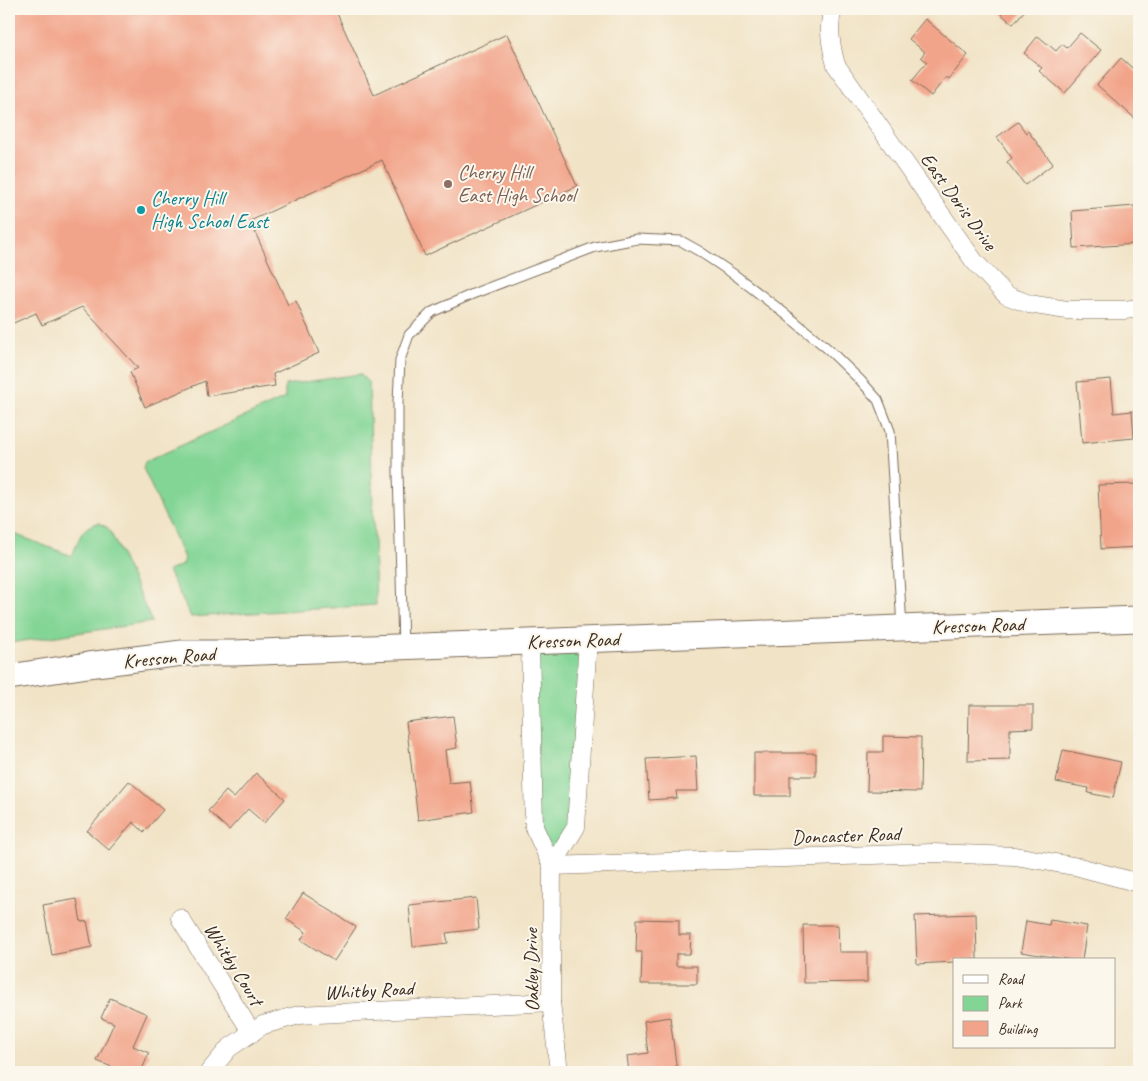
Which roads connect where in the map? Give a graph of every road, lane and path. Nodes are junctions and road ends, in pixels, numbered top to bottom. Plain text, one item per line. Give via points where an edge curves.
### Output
1 (833, 9) edge
2 (1139, 308) edge
3 (1139, 619) edge
4 (902, 628) junction
5 (588, 639) junction
6 (530, 642) junction
7 (403, 646) junction
8 (9, 677) edge
9 (552, 866) junction
10 (1139, 883) edge
11 (180, 918) dead end
12 (551, 1002) junction
13 (252, 1033) junction
14 (209, 1072) edge
15 (559, 1072) edge

1 - 2 street, East Doris Drive via 830,17 831,47 836,65 974,261 1006,295 1028,304 1067,310
3 - 4 street, Kresson Road
4 - 5 street, Kresson Road
4 - 7 lane via 890,431 878,400 828,349 736,275 681,241 637,240 595,247 475,293 432,312 409,335 400,360 398,402
5 - 6 street, Kresson Road
5 - 9 street via 576,826
6 - 7 street, Kresson Road
6 - 9 street via 534,827
7 - 8 street, Kresson Road via 182,653
9 - 10 street, Doncaster Road via 932,853 1015,856 1079,866
9 - 12 street, Oakley Drive
11 - 13 street, Whitby Court
12 - 13 street, Whitby Road via 299,1015 263,1025
12 - 15 street, Oakley Drive
13 - 14 street, Whitby Road via 229,1048

